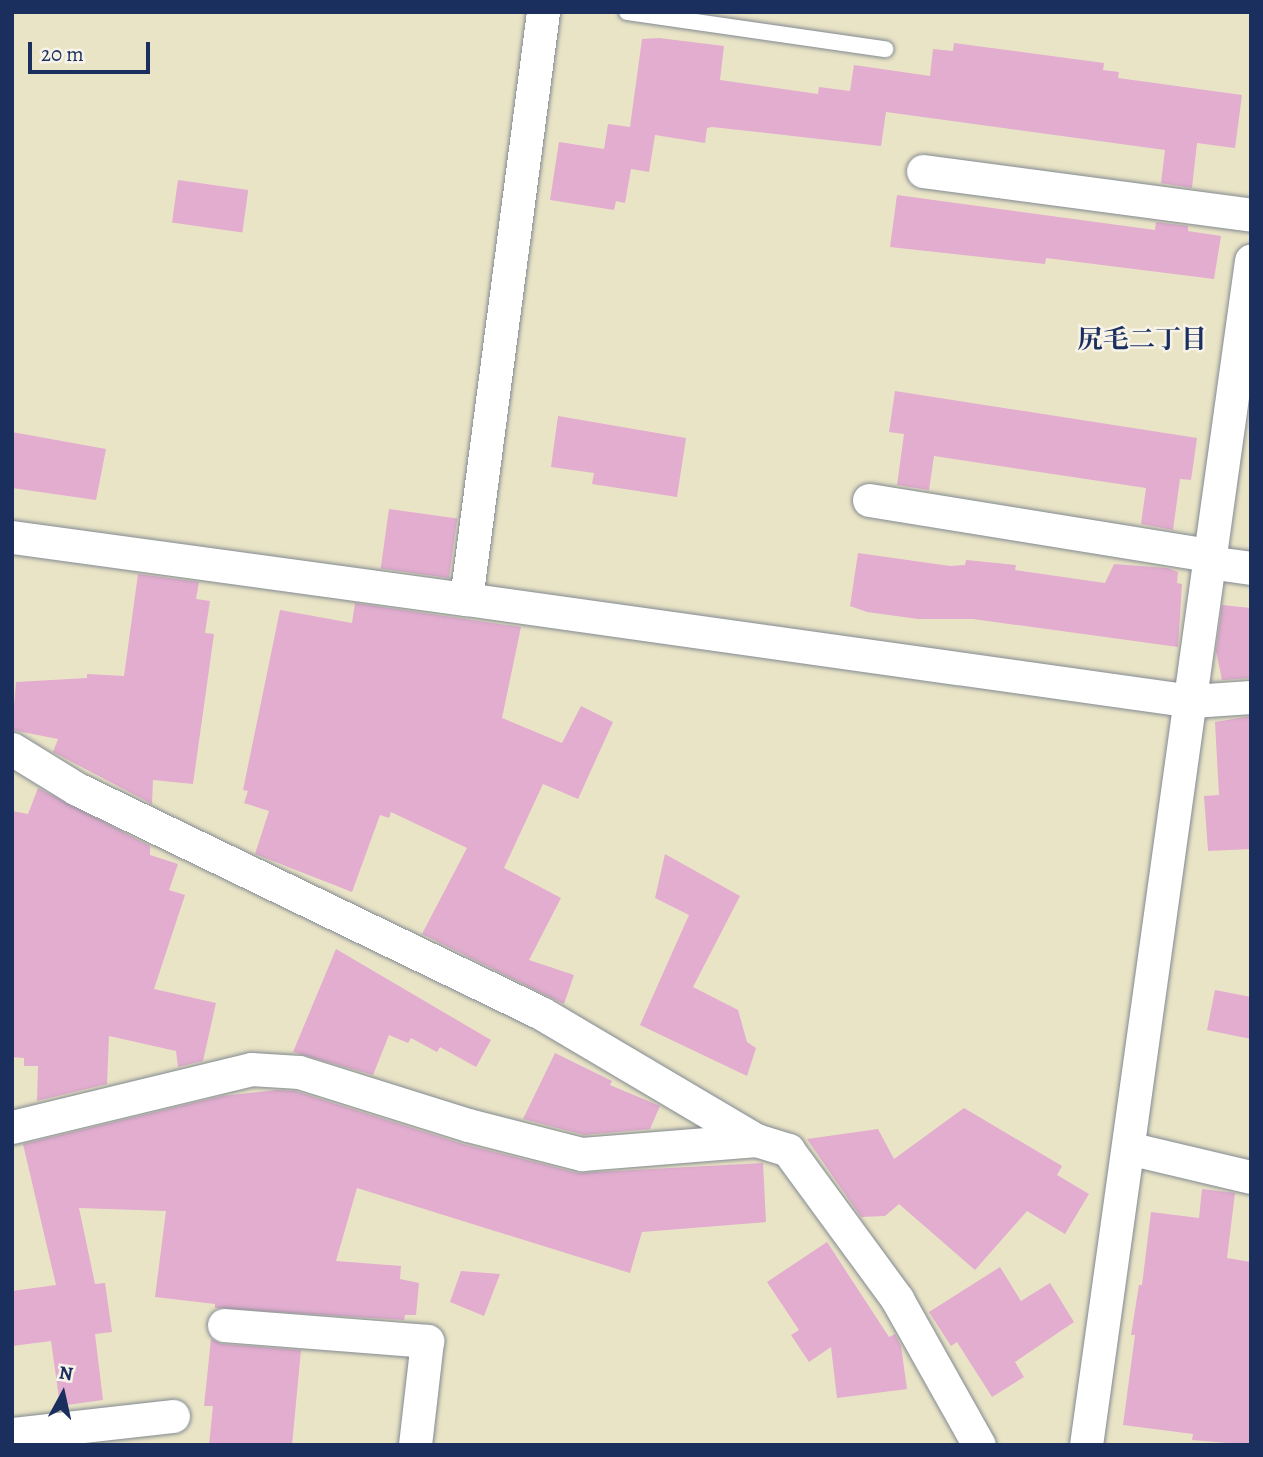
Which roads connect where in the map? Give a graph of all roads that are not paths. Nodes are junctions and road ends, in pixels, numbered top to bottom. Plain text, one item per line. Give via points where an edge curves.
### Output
1 (543, 12) edge
2 (627, 12) edge
3 (885, 49) dead end
4 (923, 171) dead end
5 (1251, 215) edge
6 (1251, 260) edge
7 (869, 500) dead end
8 (12, 537) edge
9 (1208, 559) junction
10 (1251, 568) edge
11 (466, 599) junction
12 (1251, 696) edge
13 (1192, 701) junction
14 (12, 749) edge
15 (12, 1127) edge
16 (756, 1140) junction
17 (1128, 1148) junction
18 (1251, 1177) edge
19 (224, 1325) dead end
20 (173, 1416) dead end
21 (12, 1434) edge
22 (415, 1445) edge
23 (979, 1445) edge
24 (1086, 1445) edge

1 - 11 street
2 - 3 lane
4 - 5 street
6 - 9 street
7 - 9 street
8 - 11 street
9 - 10 street
9 - 13 street
11 - 13 street
12 - 13 street
13 - 17 street
14 - 16 street via 77,789 541,1013
15 - 16 street via 251,1069 299,1072 468,1125 582,1154
16 - 23 street via 788,1150 897,1299
17 - 18 street
17 - 24 street
19 - 22 street via 426,1341
20 - 21 street

